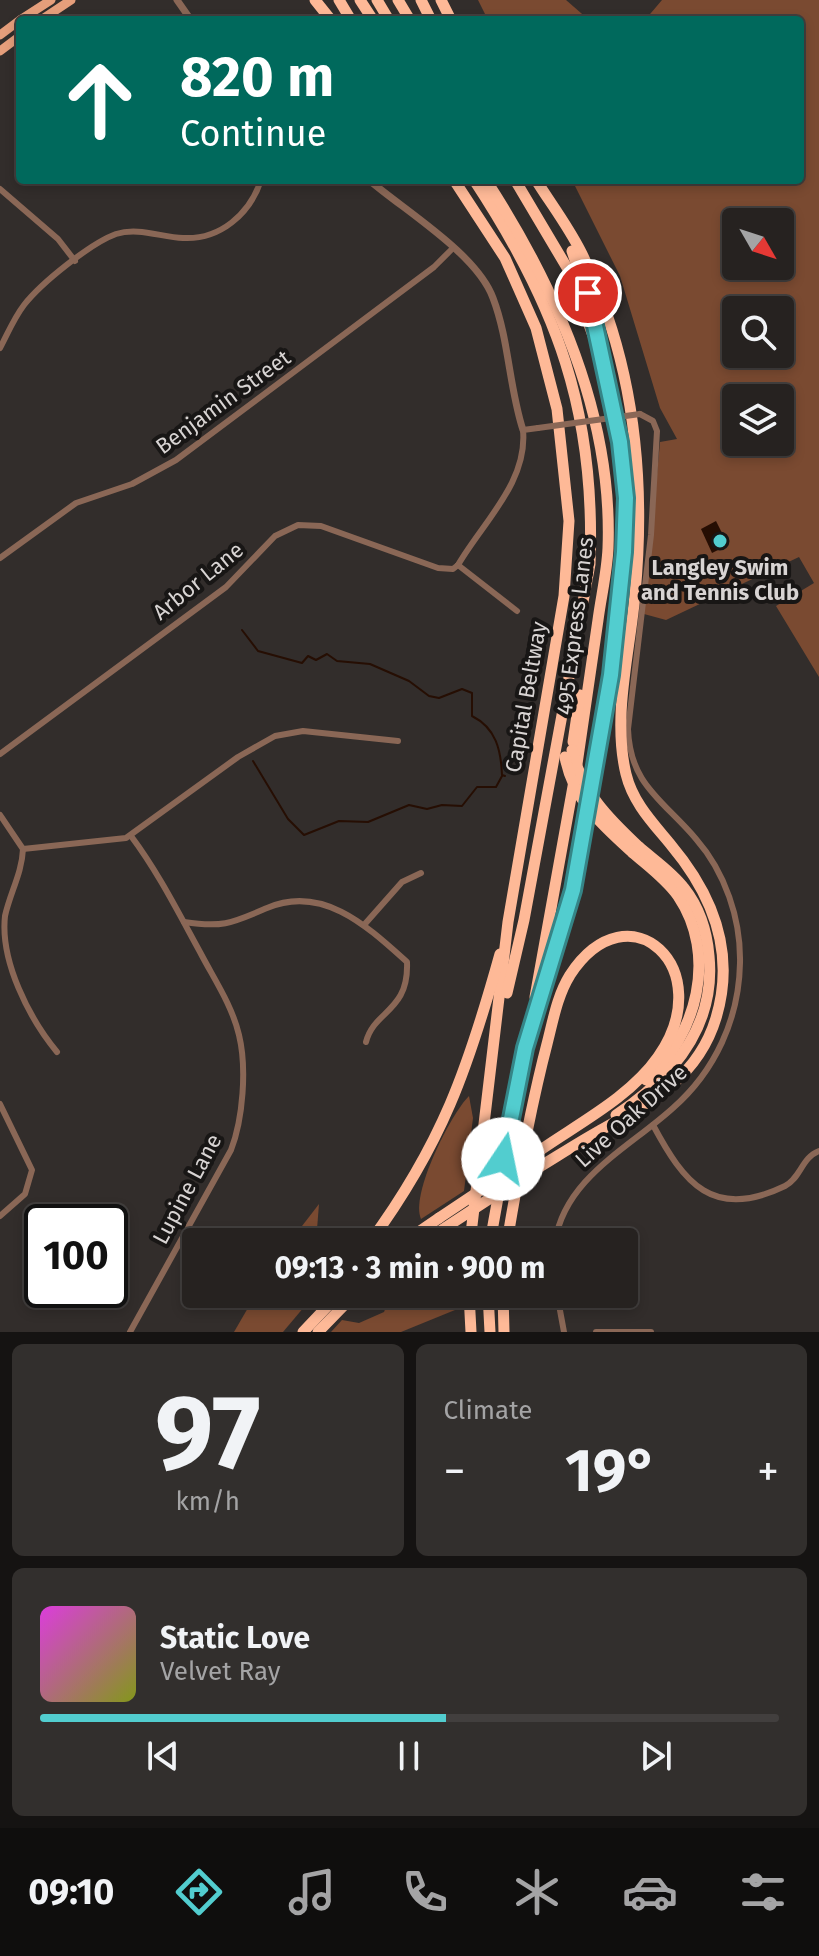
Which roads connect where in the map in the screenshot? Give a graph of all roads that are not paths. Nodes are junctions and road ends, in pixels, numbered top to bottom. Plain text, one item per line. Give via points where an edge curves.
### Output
1 (51, 0) edge
2 (71, 0) edge
3 (315, 0) edge
4 (26, 16) edge
5 (47, 16) edge
6 (328, 16) edge
7 (259, 184) edge
8 (374, 184) edge
9 (457, 184) edge
10 (476, 184) edge
11 (489, 184) edge
12 (517, 184) edge
13 (539, 184) edge
14 (539, 184) edge
15 (0, 189) edge
16 (452, 249) junction
17 (75, 261) junction
18 (0, 348) edge
19 (607, 373) junction
20 (523, 430) junction
21 (608, 549) junction
22 (0, 558) edge
23 (590, 564) junction
24 (458, 565) junction
25 (517, 611) dead end
26 (398, 741) dead end
27 (0, 754) edge
28 (568, 754) junction
29 (576, 768) junction
30 (0, 815) edge
31 (131, 836) junction
32 (23, 849) junction
33 (636, 850) junction
34 (421, 873) dead end
35 (184, 922) junction
36 (508, 922) junction
37 (364, 925) junction
38 (498, 1028) junction
39 (366, 1042) dead end
40 (525, 1048) junction
41 (57, 1052) dead end
42 (0, 1104) edge
43 (653, 1125) junction
44 (819, 1151) edge
45 (529, 1158) junction
46 (526, 1175) junction
47 (0, 1216) edge
48 (380, 1228) edge
49 (424, 1228) edge
50 (445, 1228) edge
51 (472, 1228) edge
52 (493, 1228) edge
53 (510, 1228) edge
54 (560, 1228) edge
55 (321, 1308) edge
56 (326, 1308) edge
57 (341, 1308) edge
58 (470, 1308) edge
59 (489, 1308) edge
60 (503, 1308) edge
61 (560, 1308) edge
62 (130, 1332) edge
63 (303, 1332) edge
64 (318, 1332) edge
65 (471, 1332) edge
66 (490, 1332) edge
67 (504, 1332) edge
68 (564, 1332) edge
69 (596, 1332) edge
70 (651, 1332) edge

1 - 4 main road
2 - 5 main road
3 - 6 highway
7 - 17 street via 245,211 218,231 187,238 124,232
8 - 16 street
9 - 36 highway, Capital Beltway via 505,258 536,328 554,393 568,492 564,596
10 - 23 highway, 495 Express Lanes via 539,290 569,365 592,509
11 - 21 highway, 495 Express Lanes via 548,288 577,364 596,430
12 - 19 highway via 569,271
13 - 19 highway via 577,259
14 - 46 highway via 601,294 634,421 641,513 622,712 626,772 652,823 708,898 721,937 723,969 712,1029 696,1061 674,1086
15 - 17 street via 58,239
16 - 20 street via 481,276 493,298
16 - 22 street, Benjamin Street via 176,460 132,484 76,503
17 - 18 street via 32,295
19 - 40 highway via 626,498 611,675 573,890
20 - 24 street via 522,461 512,485
20 - 43 street, Live Oak Drive, bridge via 640,414 653,421 657,431 630,751 637,775 697,839 718,870 734,912 740,962 732,1016 716,1056 692,1090
21 - 28 highway
21 - 29 highway, 495 Express Lanes
23 - 28 highway
23 - 38 highway, 495 Express Lanes via 524,920
24 - 25 street
24 - 27 street, Arbor Lane via 438,568 321,526 289,529 275,536 226,587
26 - 31 street via 303,731 275,736
28 - 29 highway, bridge
28 - 33 highway, bridge via 568,774 586,808
29 - 33 highway, bridge via 603,814
29 - 40 highway, 495 Express Lanes
30 - 32 street
31 - 32 street via 107,843
31 - 35 street, Lupine Lane
32 - 41 street via 5,917 5,958
33 - 45 highway via 678,895 695,938 698,978 686,1031 639,1086
33 - 46 highway via 684,887 703,923 711,971 702,1020 688,1048 653,1089
34 - 37 street via 402,882
35 - 37 street via 223,926 269,907 304,901 336,908
35 - 62 street, Lupine Lane via 238,1029 238,1124 228,1156
36 - 38 highway, Capital Beltway
36 - 48 highway via 473,1050 448,1115
37 - 39 street via 407,962 397,1004 373,1025
38 - 51 highway, Capital Beltway
40 - 52 highway
42 - 47 street via 27,1155 32,1178 25,1194
43 - 44 street via 685,1179 722,1197 747,1197 787,1186
43 - 54 street, Live Oak Drive via 587,1179 569,1202
45 - 49 highway, bridge
45 - 53 highway via 637,1082 660,1055 675,1022 680,985 670,959 653,944 626,937 595,946 561,993 536,1087
46 - 50 highway, bridge
55 - 63 highway
56 - 63 highway
57 - 64 highway
58 - 65 highway
59 - 66 highway
60 - 67 highway
61 - 68 street
69 - 70 street

